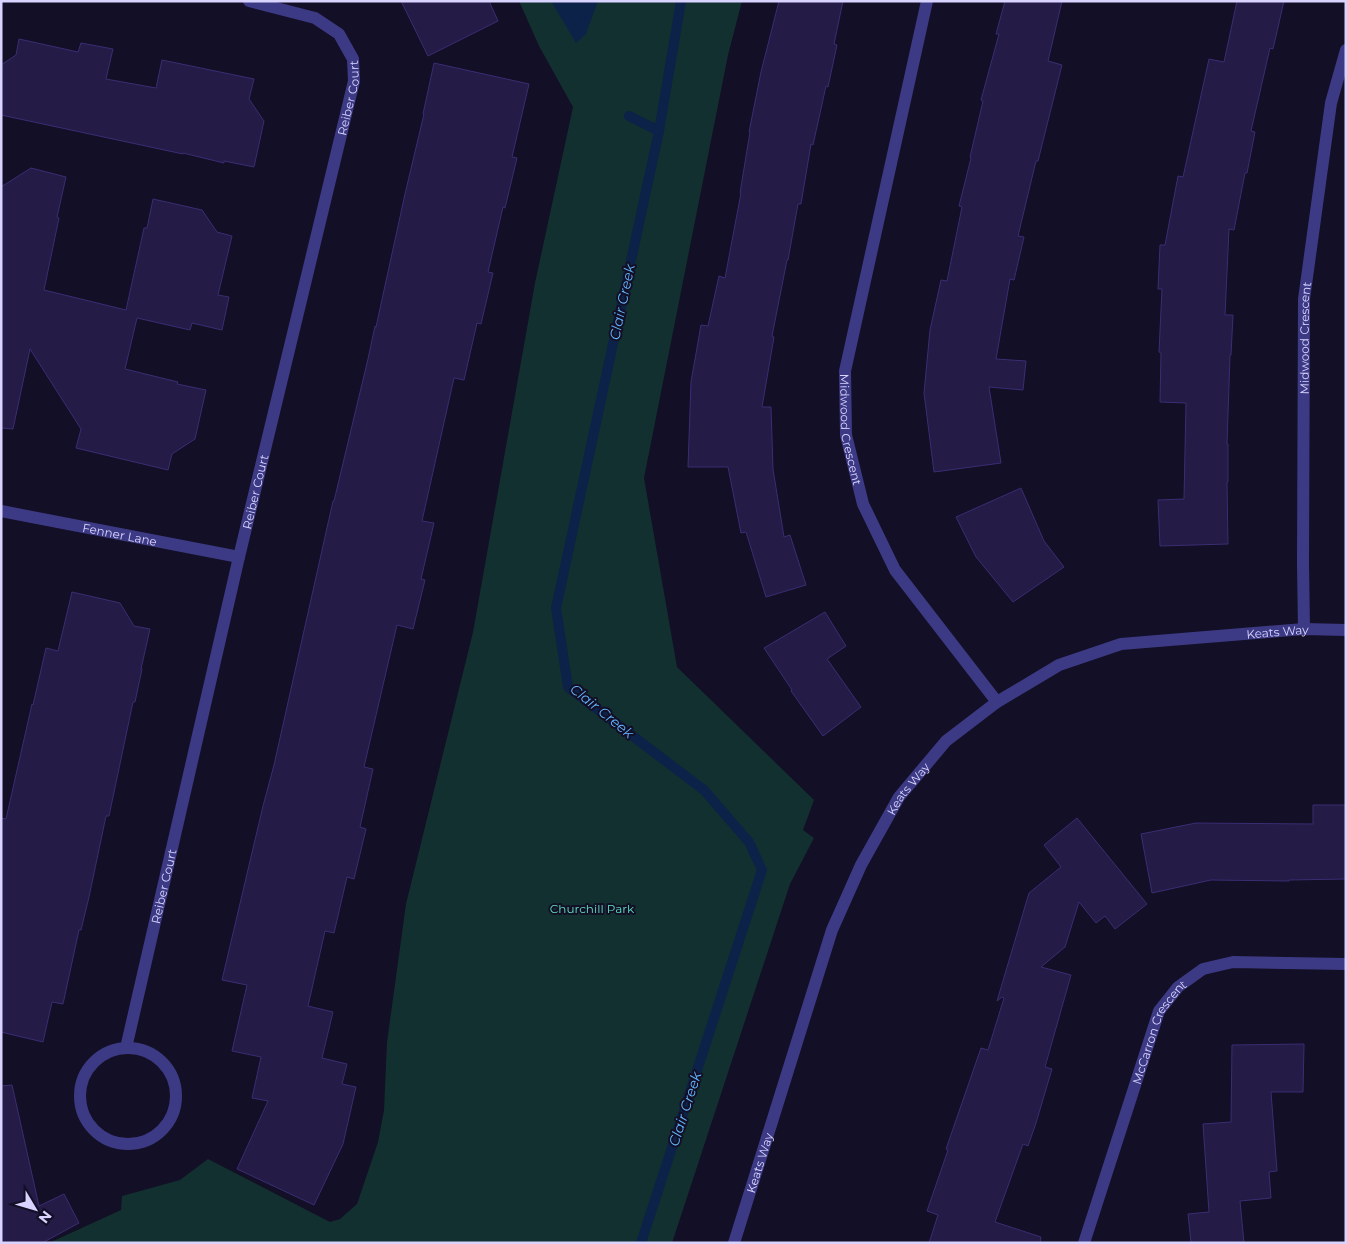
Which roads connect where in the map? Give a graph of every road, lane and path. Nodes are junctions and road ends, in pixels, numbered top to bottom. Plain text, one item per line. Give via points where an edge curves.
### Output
1 (249, 1) edge
2 (927, 1) edge
3 (1346, 50) edge
4 (1, 511) edge
5 (239, 557) junction
6 (1304, 629) junction
7 (1346, 630) edge
8 (997, 702) junction
9 (1346, 964) edge
10 (126, 1048) junction
11 (734, 1243) edge
12 (1084, 1243) edge

1 - 5 street, Reiber Court via 315,18 339,34 353,59 354,81
2 - 8 street, Midwood Crescent via 846,371 846,435 863,504 896,570
3 - 6 street, Midwood Crescent via 1331,103 1304,299
4 - 5 street, Fenner Lane
5 - 10 street, Reiber Court
6 - 7 street, Keats Way
6 - 8 street, Keats Way via 1121,644 1059,665
8 - 11 street, Keats Way via 946,741 899,797 860,865 832,930
9 - 12 street, McCarron Crescent via 1233,962 1203,969 1178,987 1159,1011
10 - 10 street via 107,1052 93,1062 80,1085 79,1103 85,1120 100,1137 122,1145 142,1143 160,1133 174,1111 176,1094 167,1068 156,1056 141,1049

